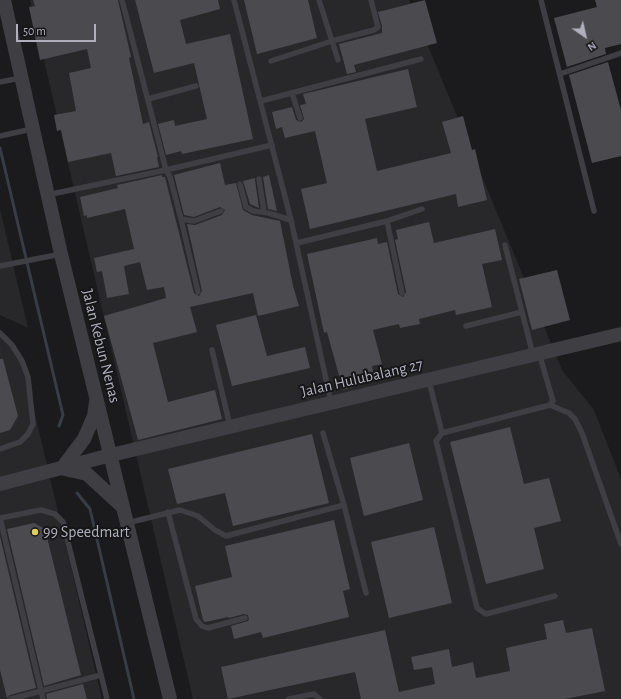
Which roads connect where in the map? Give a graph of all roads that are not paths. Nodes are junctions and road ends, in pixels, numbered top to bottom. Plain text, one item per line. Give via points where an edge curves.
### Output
1 (4, 0) edge
2 (122, 0) edge
3 (234, 0) edge
4 (318, 0) edge
5 (371, 0) edge
6 (541, 0) edge
7 (332, 41) junction
8 (621, 53) edge
9 (421, 59) dead end
10 (338, 60) dead end
11 (271, 61) dead end
12 (560, 74) junction
13 (21, 78) junction
14 (0, 82) edge
15 (196, 86) dead end
16 (292, 93) junction
17 (148, 99) junction
18 (261, 101) junction
19 (300, 118) dead end
20 (32, 129) junction
21 (2, 136) edge
22 (272, 146) junction
23 (166, 170) junction
24 (258, 179) dead end
25 (240, 184) dead end
26 (47, 195) junction
27 (422, 210) dead end
28 (594, 211) dead end
29 (221, 212) dead end
30 (264, 212) junction
31 (181, 219) junction
32 (291, 220) junction
33 (387, 221) junction
34 (297, 243) junction
35 (505, 244) dead end
36 (61, 254) junction
37 (0, 266) edge
38 (198, 292) dead end
39 (402, 294) dead end
40 (522, 312) junction
41 (466, 326) dead end
42 (0, 333) edge
43 (621, 334) edge
44 (212, 350) dead end
45 (536, 354) junction
46 (429, 379) junction
47 (96, 398) junction
48 (331, 403) junction
49 (550, 405) junction
50 (230, 427) junction
51 (323, 432) dead end
52 (442, 433) junction
53 (0, 449) edge
54 (111, 455) junction
55 (68, 466) junction
56 (0, 484) edge
57 (344, 505) junction
58 (123, 507) junction
59 (168, 512) junction
60 (0, 518) edge
61 (127, 523) junction
62 (621, 544) edge
63 (366, 593) dead end
64 (555, 596) dead end
65 (245, 618) dead end
66 (101, 675) junction
67 (41, 692) junction
68 (11, 699) edge
69 (43, 699) edge
70 (107, 699) edge
71 (170, 699) edge
72 (289, 699) edge
73 (320, 699) edge

1 - 13 street, Jalan Kebun Nenas via 6,25
2 - 17 lane
3 - 18 lane
4 - 7 lane
5 - 7 lane via 378,27
6 - 12 lane
7 - 10 lane
7 - 11 lane
8 - 12 lane
9 - 16 lane
12 - 28 lane
13 - 14 lane
13 - 20 street, Jalan Kebun Nenas
15 - 17 lane
16 - 18 lane
16 - 19 lane
17 - 23 lane
18 - 22 lane
20 - 21 lane
20 - 26 street, Jalan Kebun Nenas
22 - 23 lane
22 - 32 lane
23 - 26 lane
23 - 31 lane
24 - 30 lane
25 - 30 lane via 246,207
26 - 36 street, Jalan Kebun Nenas
27 - 33 lane
29 - 31 lane via 194,221
30 - 32 lane
31 - 38 lane
32 - 34 lane
33 - 34 lane
33 - 39 lane
34 - 48 lane
35 - 40 lane
36 - 37 lane
36 - 47 street, Jalan Kebun Nenas
40 - 41 lane
40 - 45 lane
42 - 53 lane via 12,345 22,361 28,378 33,424 20,442
43 - 45 street, Jalan Hulubalang 27
44 - 50 lane
45 - 46 street, Jalan Hulubalang 27
45 - 49 lane via 553,401
46 - 48 street, Jalan Hulubalang 27
46 - 52 lane
47 - 54 street, Jalan Kebun Nenas
47 - 55 street via 94,416 84,440
48 - 50 street, Jalan Hulubalang 27
49 - 52 lane
49 - 62 lane via 569,413 575,419
50 - 54 street, Jalan Hulubalang 27
51 - 57 lane
52 - 64 lane via 436,441 477,608 486,614
54 - 55 street, Jalan Hulubalang 27
54 - 58 street, Jalan Kebun Nenas
55 - 56 street, Jalan Hulubalang 27
55 - 58 street via 87,474
57 - 59 lane via 226,536 198,516 180,510
57 - 63 lane
58 - 61 street, Jalan Kebun Nenas
59 - 61 lane
59 - 65 lane via 196,619 208,628
60 - 66 lane via 41,510 55,514 63,522
60 - 67 lane
61 - 71 street, Jalan Kebun Nenas
66 - 67 lane
66 - 70 lane
67 - 68 lane
67 - 69 lane
72 - 73 lane via 314,694

